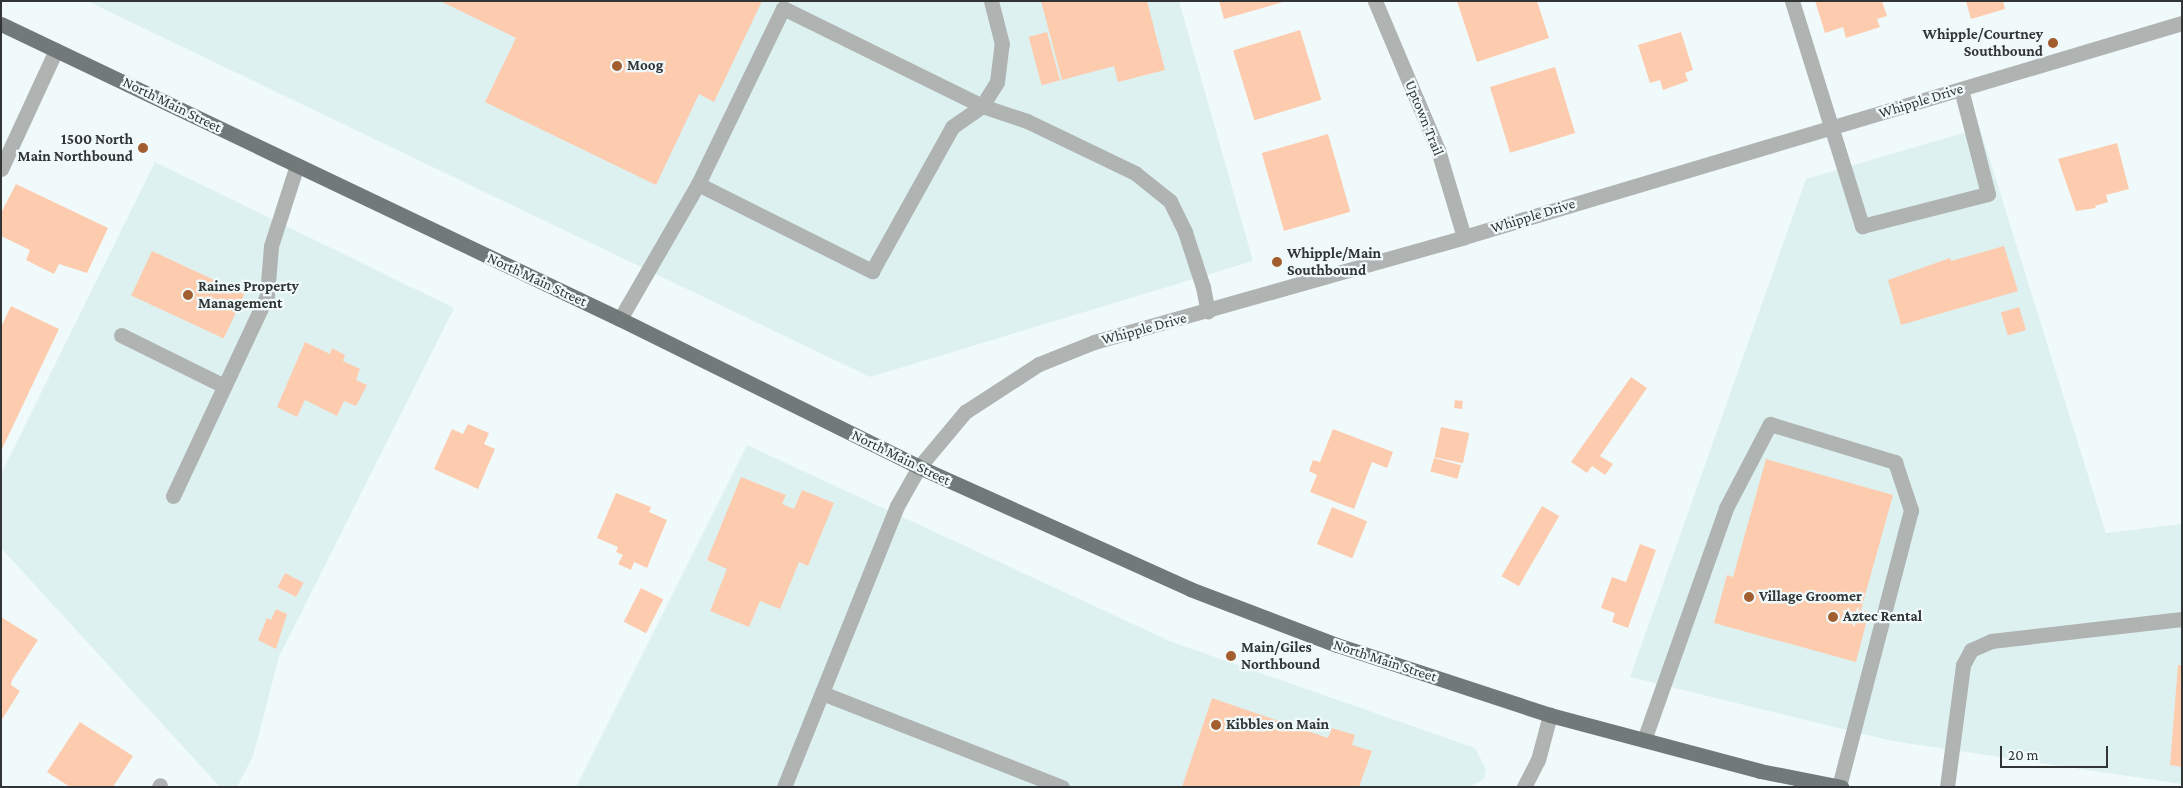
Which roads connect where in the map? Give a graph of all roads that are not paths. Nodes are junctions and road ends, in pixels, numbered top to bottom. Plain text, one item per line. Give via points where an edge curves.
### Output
1 (991, 1) edge
2 (1375, 1) edge
3 (1792, 1) edge
4 (2182, 23) edge
5 (1, 24) edge
6 (56, 50) junction
7 (1961, 88) junction
8 (982, 106) junction
9 (1832, 128) junction
10 (297, 165) junction
11 (1, 169) edge
12 (698, 184) junction
13 (1464, 237) junction
14 (1208, 312) junction
15 (620, 319) junction
16 (121, 335) dead end
17 (224, 386) junction
18 (918, 467) junction
19 (173, 496) dead end
20 (2182, 619) edge
21 (822, 693) junction
22 (1550, 715) junction
23 (1644, 740) junction
24 (1840, 786) edge
25 (784, 787) edge
26 (1062, 787) edge
27 (1524, 787) edge
28 (1947, 787) edge

1 - 8 street via 1002,44 998,82
2 - 13 street, Uptown Trail via 1438,150
3 - 9 street
4 - 7 street, Whipple Drive
5 - 6 main road, North Main Street
6 - 10 main road, North Main Street
6 - 11 street
7 - 9 street, Whipple Drive
7 - 9 street via 1988,194 1862,226
8 - 12 street via 952,127 872,271
8 - 12 street via 784,8
8 - 14 street via 1027,121 1135,173 1170,201 1185,232
9 - 13 street, Whipple Drive
10 - 15 main road, North Main Street
10 - 17 street via 271,246 267,295
12 - 15 street
13 - 14 street, Whipple Drive
14 - 18 street, Whipple Drive via 1094,342 1039,364 965,412
15 - 18 main road, North Main Street
16 - 17 street
17 - 19 street
18 - 21 street, Whipple Drive via 898,506
18 - 22 main road, North Main Street via 1251,614
20 - 28 street via 1991,640 1971,650 1963,665
21 - 25 street, Whipple Drive
21 - 26 street
22 - 23 main road, North Main Street
22 - 27 street via 1538,760
23 - 24 main road, North Main Street via 1760,771
23 - 24 street via 1726,508 1770,424 1895,462 1911,510

